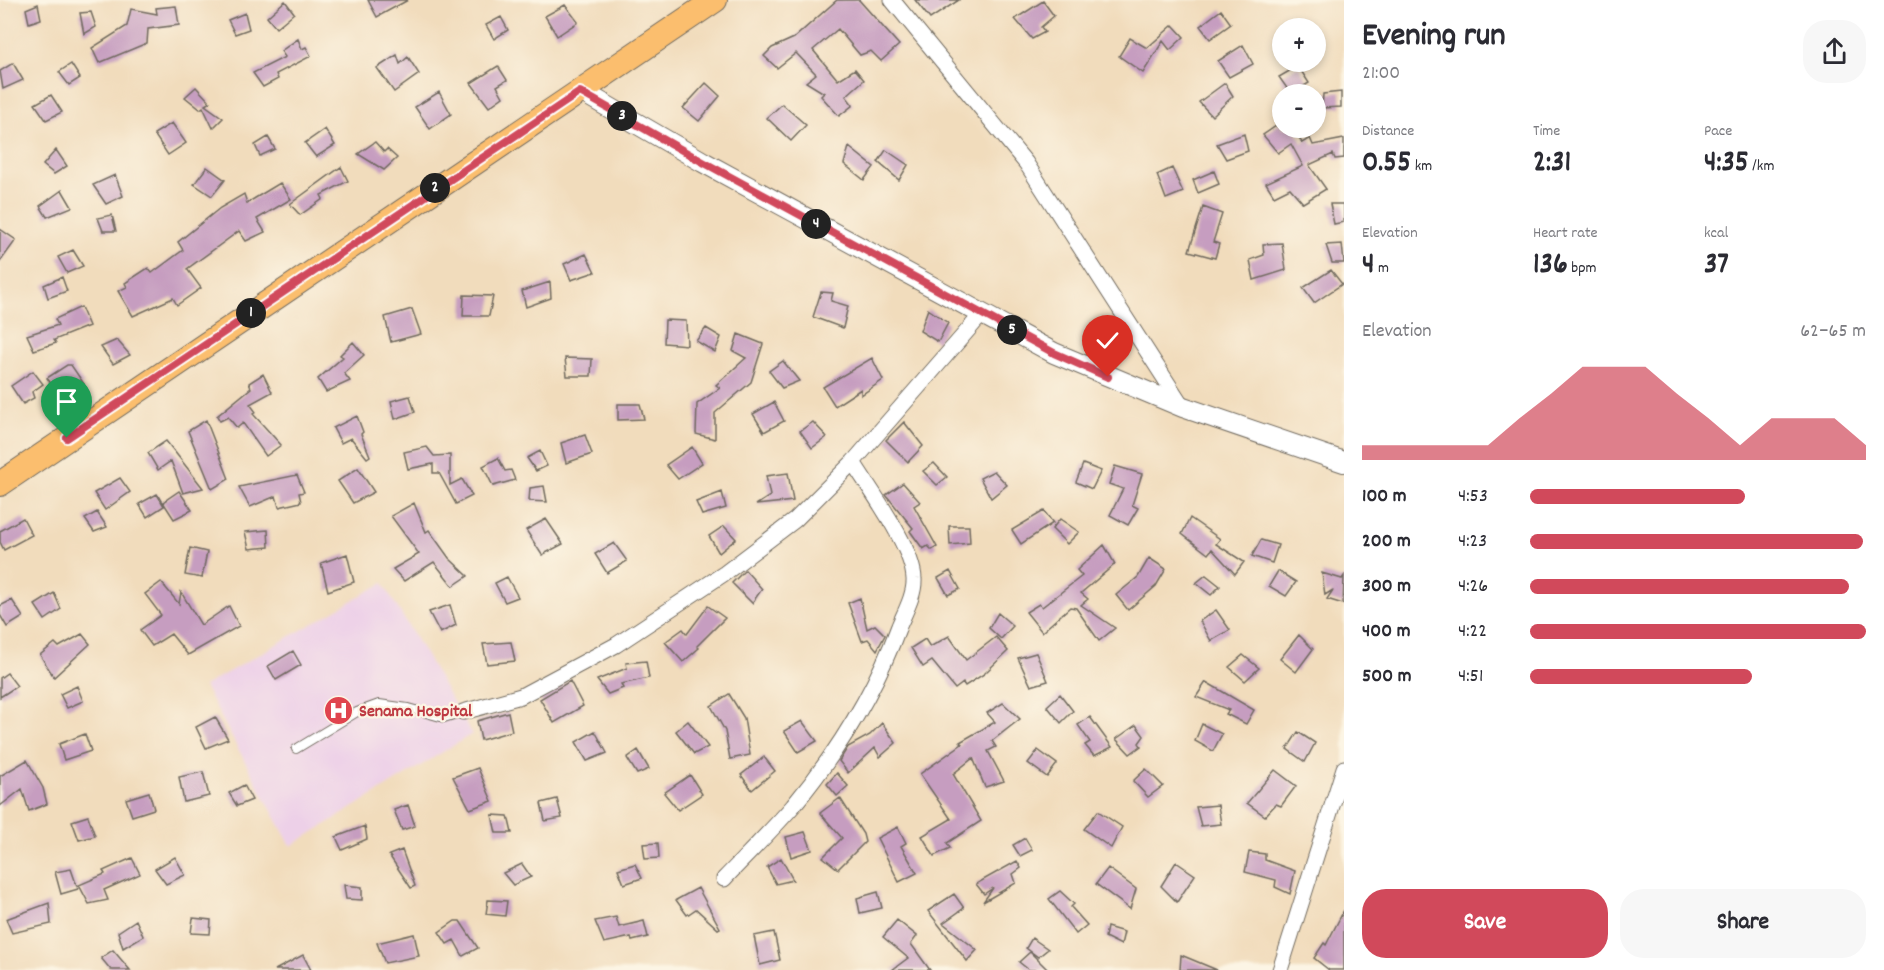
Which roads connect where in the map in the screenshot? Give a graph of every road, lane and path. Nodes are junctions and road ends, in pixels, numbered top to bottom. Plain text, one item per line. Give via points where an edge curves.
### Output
1 (715, 0) edge
2 (892, 0) edge
3 (580, 92) junction
4 (982, 314) junction
5 (1183, 407) junction
6 (853, 462) junction
7 (1344, 462) edge
8 (0, 484) edge
9 (463, 712) joint
10 (296, 749) dead end
11 (1344, 768) edge
12 (1341, 791) edge
13 (724, 879) dead end
14 (1280, 970) edge

1 - 3 main road
2 - 5 street via 1026,163
3 - 4 street
3 - 8 main road
4 - 5 street via 1054,353
4 - 6 street
5 - 7 street
6 - 9 street via 786,526 725,573 616,645 521,696
6 - 13 street via 892,524 911,564 914,580 909,600 886,661 836,749 793,806
9 - 10 lane via 444,718 379,704 357,712
11 - 12 street
12 - 14 street

